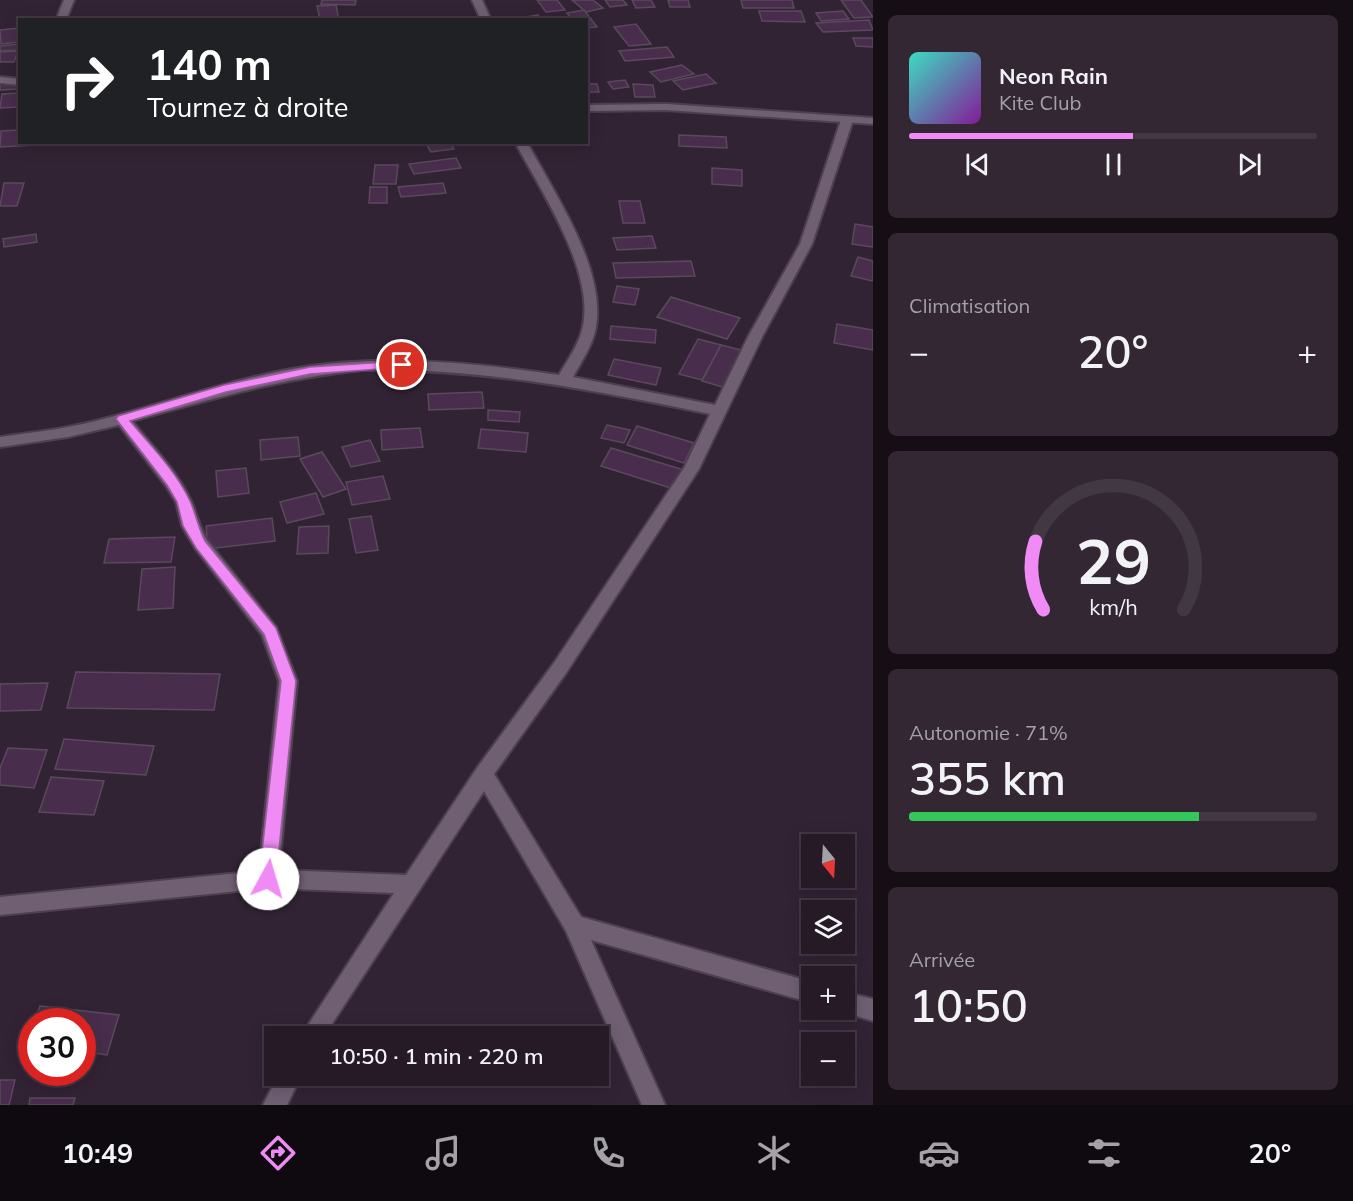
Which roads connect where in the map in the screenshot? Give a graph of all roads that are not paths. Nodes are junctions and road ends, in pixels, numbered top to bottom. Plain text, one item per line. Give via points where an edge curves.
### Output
1 (69, 0) edge
2 (477, 0) edge
3 (62, 18) edge
4 (485, 18) edge
5 (0, 80) edge
6 (18, 82) edge
7 (588, 108) edge
8 (848, 120) junction
9 (873, 121) edge
10 (522, 144) edge
11 (564, 380) junction
12 (720, 411) junction
13 (122, 419) junction
14 (0, 442) edge
15 (484, 774) junction
16 (268, 879) junction
17 (411, 884) junction
18 (0, 906) edge
19 (574, 925) junction
20 (801, 990) edge
21 (855, 1005) edge
22 (873, 1010) edge
23 (319, 1026) edge
24 (284, 1086) edge
25 (274, 1105) edge
26 (654, 1105) edge

1 - 3 street
2 - 4 street
5 - 6 street
7 - 8 street via 666,107
8 - 9 street
8 - 12 street via 806,244
10 - 11 street via 583,265 591,297 590,329
11 - 12 street
11 - 13 street via 450,366 310,370 224,388
12 - 15 street via 691,469 560,668
13 - 14 street
13 - 16 street via 172,482 201,544 270,632 280,655 288,681
15 - 17 street
15 - 19 street
16 - 17 street
16 - 18 street
17 - 23 street
19 - 20 street
19 - 26 street
21 - 22 street
24 - 25 street

